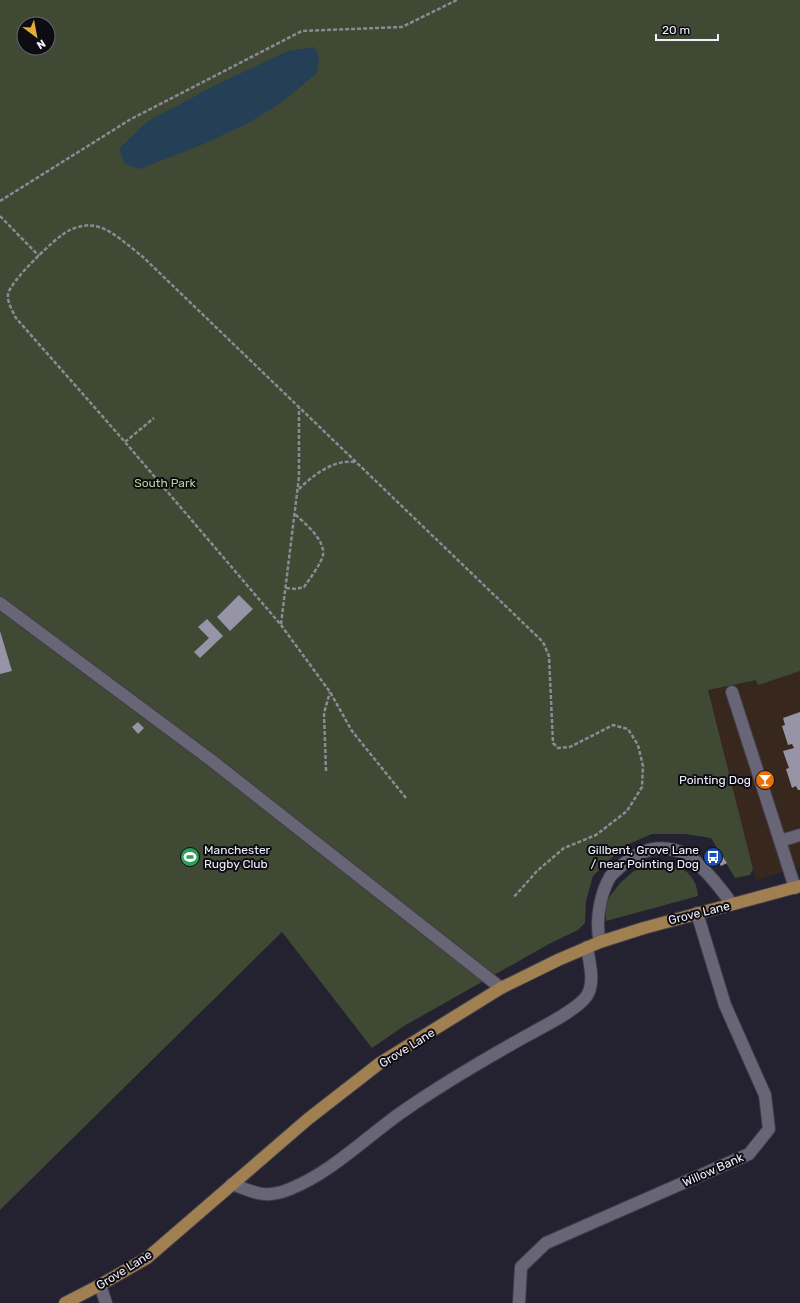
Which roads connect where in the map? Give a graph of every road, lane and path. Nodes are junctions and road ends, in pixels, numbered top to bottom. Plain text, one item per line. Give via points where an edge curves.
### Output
1 (457, 0) edge
2 (0, 201) edge
3 (0, 216) edge
4 (39, 256) junction
5 (299, 408) junction
6 (154, 418) dead end
7 (125, 442) junction
8 (356, 462) junction
9 (298, 490) junction
10 (295, 514) junction
11 (286, 588) junction
12 (0, 603) edge
13 (281, 625) junction
14 (330, 692) junction
15 (732, 692) dead end
16 (326, 771) dead end
17 (406, 798) dead end
18 (800, 834) edge
19 (780, 841) junction
20 (798, 887) edge
21 (513, 898) dead end
22 (732, 904) junction
23 (697, 913) junction
24 (600, 942) junction
25 (586, 947) junction
26 (501, 988) junction
27 (232, 1184) junction
28 (100, 1286) junction
29 (64, 1303) edge
30 (106, 1303) edge
31 (519, 1303) edge

1 - 2 path via 402,27 302,31 131,119
3 - 4 path
4 - 5 path via 67,232 80,227 95,226 111,232 173,284
4 - 7 path via 13,284 8,295 16,318
5 - 8 path
5 - 9 path
6 - 7 path
7 - 13 path
8 - 9 path via 346,461 326,468
8 - 21 path via 543,642 550,656 553,743 558,748 570,747 612,725 628,729 638,746 643,766 642,787 627,811 596,835 564,848 537,871
9 - 10 path
10 - 11 path
10 - 11 path via 319,539 323,547 323,556 304,587
11 - 13 path
12 - 26 street via 211,760
13 - 14 path
14 - 16 path via 324,713
14 - 17 path via 352,731
15 - 19 street
18 - 19 street
19 - 20 street
20 - 22 main road, Grove Lane
22 - 23 main road, Grove Lane
22 - 24 street via 712,877 690,856 671,848 652,849 629,858 610,876 601,899 598,926
23 - 24 main road, Grove Lane
23 - 31 street, Willow Bank via 726,1005 765,1095 769,1129 749,1154 546,1243 521,1267
24 - 25 main road, Grove Lane
25 - 26 main road, Grove Lane
25 - 27 street via 592,972 591,983 586,996 573,1008 451,1079 320,1173 290,1189 270,1195
26 - 27 main road, Grove Lane via 380,1064 308,1119
27 - 28 main road, Grove Lane via 147,1258
28 - 29 main road, Grove Lane
28 - 30 street

